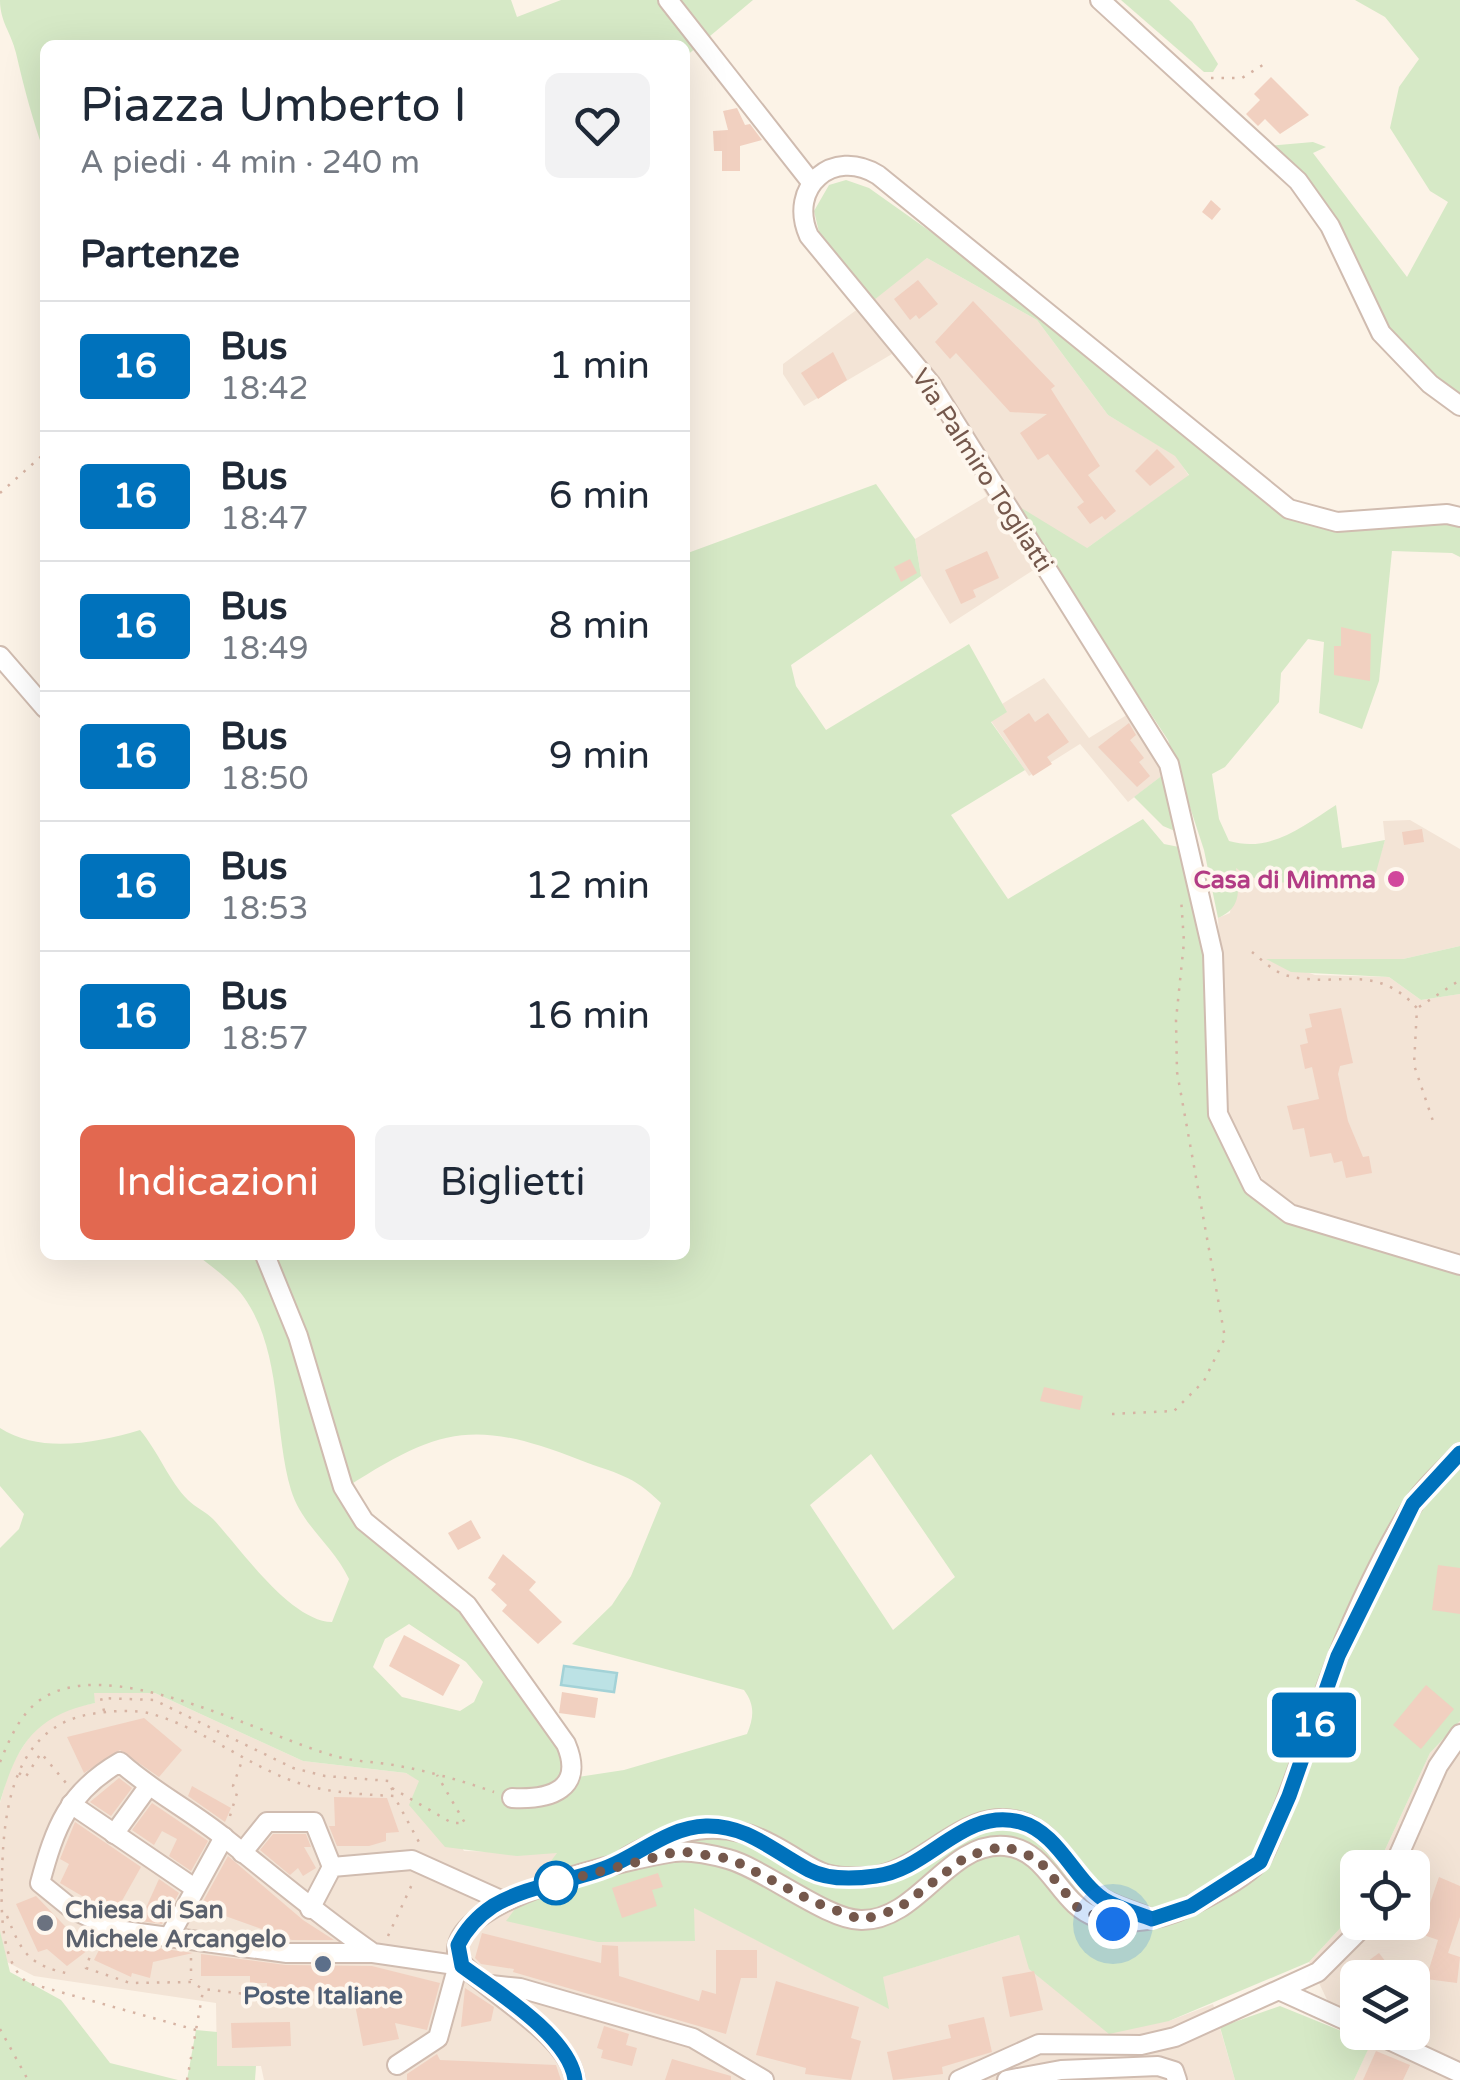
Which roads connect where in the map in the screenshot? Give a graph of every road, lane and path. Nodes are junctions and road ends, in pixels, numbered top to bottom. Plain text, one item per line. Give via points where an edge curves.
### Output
1 (668, 0) edge
2 (1100, 0) edge
3 (1266, 63) dead end
4 (1172, 64) junction
5 (812, 182) junction
6 (1460, 406) edge
7 (40, 457) edge
8 (0, 493) edge
9 (1460, 517) edge
10 (0, 656) edge
11 (40, 702) edge
12 (1180, 890) dead end
13 (1252, 952) dead end
14 (1460, 980) edge
15 (1417, 1008) junction
16 (1434, 1124) dead end
17 (267, 1260) edge
18 (1460, 1265) edge
19 (1112, 1414) dead end
20 (1460, 1453) edge
21 (154, 1700) junction
22 (105, 1712) dead end
23 (150, 1714) dead end
24 (200, 1723) junction
25 (197, 1734) dead end
26 (1460, 1734) edge
27 (244, 1744) junction
28 (0, 1762) edge
29 (292, 1768) junction
30 (18, 1772) dead end
31 (436, 1774) junction
32 (288, 1779) dead end
33 (148, 1787) junction
34 (392, 1788) junction
35 (394, 1796) dead end
36 (512, 1798) joint
37 (71, 1804) junction
38 (114, 1834) junction
39 (224, 1837) junction
40 (1401, 1850) edge
41 (242, 1853) junction
42 (427, 1866) junction
43 (332, 1867) junction
44 (609, 1867) junction
45 (193, 1886) junction
46 (504, 1901) junction
47 (4, 1910) dead end
48 (310, 1910) junction
49 (1152, 1919) junction
50 (101, 1922) junction
51 (169, 1937) junction
52 (191, 1939) junction
53 (1350, 1940) edge
54 (378, 1953) junction
55 (460, 1965) junction
56 (70, 1974) dead end
57 (191, 1982) junction
58 (491, 1985) junction
59 (203, 1989) junction
60 (1281, 1991) junction
61 (62, 1995) dead end
62 (280, 1998) dead end
63 (1340, 2018) edge
64 (0, 2029) edge
65 (196, 2030) junction
66 (1406, 2050) edge
67 (397, 2065) dead end
68 (1450, 2073) edge
69 (966, 2078) edge
70 (28, 2080) edge
71 (187, 2080) edge
72 (576, 2080) edge
73 (764, 2080) edge
74 (1007, 2080) edge
75 (1177, 2080) edge

1 - 5 street
2 - 4 street
3 - 4 path via 1228,80
4 - 6 street via 1298,181 1330,226 1381,334
5 - 9 street via 827,169 849,164 878,175 1289,509 1337,522
5 - 18 street, Via Palmiro Togliatti via 802,207 809,236 930,384 1168,764 1214,954 1218,1114 1253,1186 1290,1214
7 - 8 path
10 - 11 street
12 - 19 path via 1178,1072 1224,1338 1204,1381 1174,1411
13 - 15 path via 1280,974 1390,983
14 - 15 path
15 - 16 path via 1414,1066
17 - 36 street via 298,1336 343,1488 364,1520 467,1605 566,1744 574,1762 570,1779 547,1797
20 - 49 street via 1413,1504 1338,1656 1260,1862 1191,1906
21 - 22 path via 102,1698
21 - 23 path
21 - 24 path
24 - 25 path
24 - 27 path
26 - 40 street via 1438,1766
27 - 29 path
27 - 39 path
28 - 31 path via 13,1730 34,1705 70,1688 107,1686 148,1688 339,1757
29 - 32 path
29 - 34 path via 389,1781
30 - 37 path via 26,1778 41,1753 65,1778
31 - 34 path via 466,1823 452,1823
31 - 36 path
33 - 37 street via 120,1762 87,1780
33 - 38 street
33 - 39 street
34 - 35 path
37 - 38 street
37 - 50 street via 40,1883
38 - 45 street
39 - 41 street
39 - 45 street
41 - 43 street via 267,1822 314,1822
41 - 48 street
42 - 43 street via 396,1858
42 - 46 street
42 - 54 path via 407,1889
43 - 48 street
44 - 46 street
44 - 49 street via 679,1851 731,1859 862,1920 898,1909 967,1856 1004,1846 1038,1859 1077,1907 1113,1924
44 - 49 street via 663,1837 705,1826 772,1844 810,1871 881,1876 996,1817 1026,1824 1103,1899
45 - 51 street
46 - 55 street via 460,1940
47 - 56 path via 28,1958
48 - 54 street
50 - 51 street
50 - 57 path via 86,1968 130,1983
51 - 52 street
52 - 54 street via 287,1953
52 - 57 path
53 - 60 street via 1318,1972
54 - 55 street
55 - 58 street
55 - 67 street via 438,2038
57 - 59 path
58 - 72 street via 566,2053
58 - 73 street via 693,2038
59 - 62 path
59 - 65 path
60 - 63 street
60 - 69 street via 1162,2041 1039,2044
61 - 65 path
64 - 70 path
65 - 71 path
66 - 68 street
74 - 75 street via 1158,2066 1174,2071

